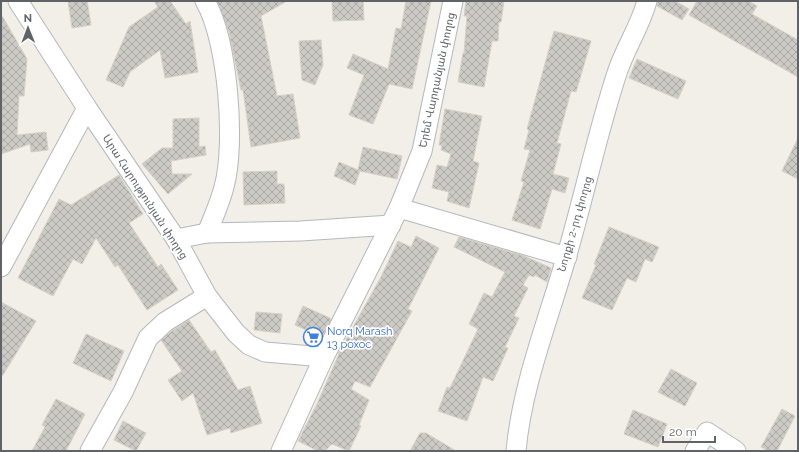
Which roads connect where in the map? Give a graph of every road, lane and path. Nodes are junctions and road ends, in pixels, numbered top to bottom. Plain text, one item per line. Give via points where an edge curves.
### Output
1 (18, 1) edge
2 (205, 1) edge
3 (453, 1) edge
4 (647, 1) edge
5 (87, 108) junction
6 (399, 208) junction
7 (391, 225) junction
8 (207, 233) junction
9 (176, 239) junction
10 (567, 257) junction
11 (1, 267) edge
12 (207, 296) junction
13 (324, 357) junction
14 (90, 451) edge
15 (283, 451) edge
16 (516, 451) edge
17 (695, 451) edge
18 (736, 451) edge

1 - 5 street, Արա Հարությունյան փողոց
2 - 8 street via 219,38 229,119 229,154 224,187
3 - 6 street, Երեմ Վարդանյան փողոց via 426,139
4 - 10 street, Նորքի 2-րդ փողոց via 642,19 617,72
5 - 9 street, Արա Հարությունյան փողոց
5 - 11 street
6 - 7 street, Երեմ Վարդանյան փողոց
6 - 10 street
7 - 8 street via 301,231
7 - 13 street, Երեմ Վարդանյան փողոց
8 - 9 street
9 - 12 street, Արա Հարությունյան փողոց
10 - 16 street, Նորքի 2-րդ փողոց via 527,387
12 - 13 street, Արա Հարությունյան փողոց via 236,333 249,345 265,352
12 - 14 street via 164,322 148,338 123,392
13 - 15 street, Երեմ Վարդանյան փողոց
17 - 18 street via 707,432

